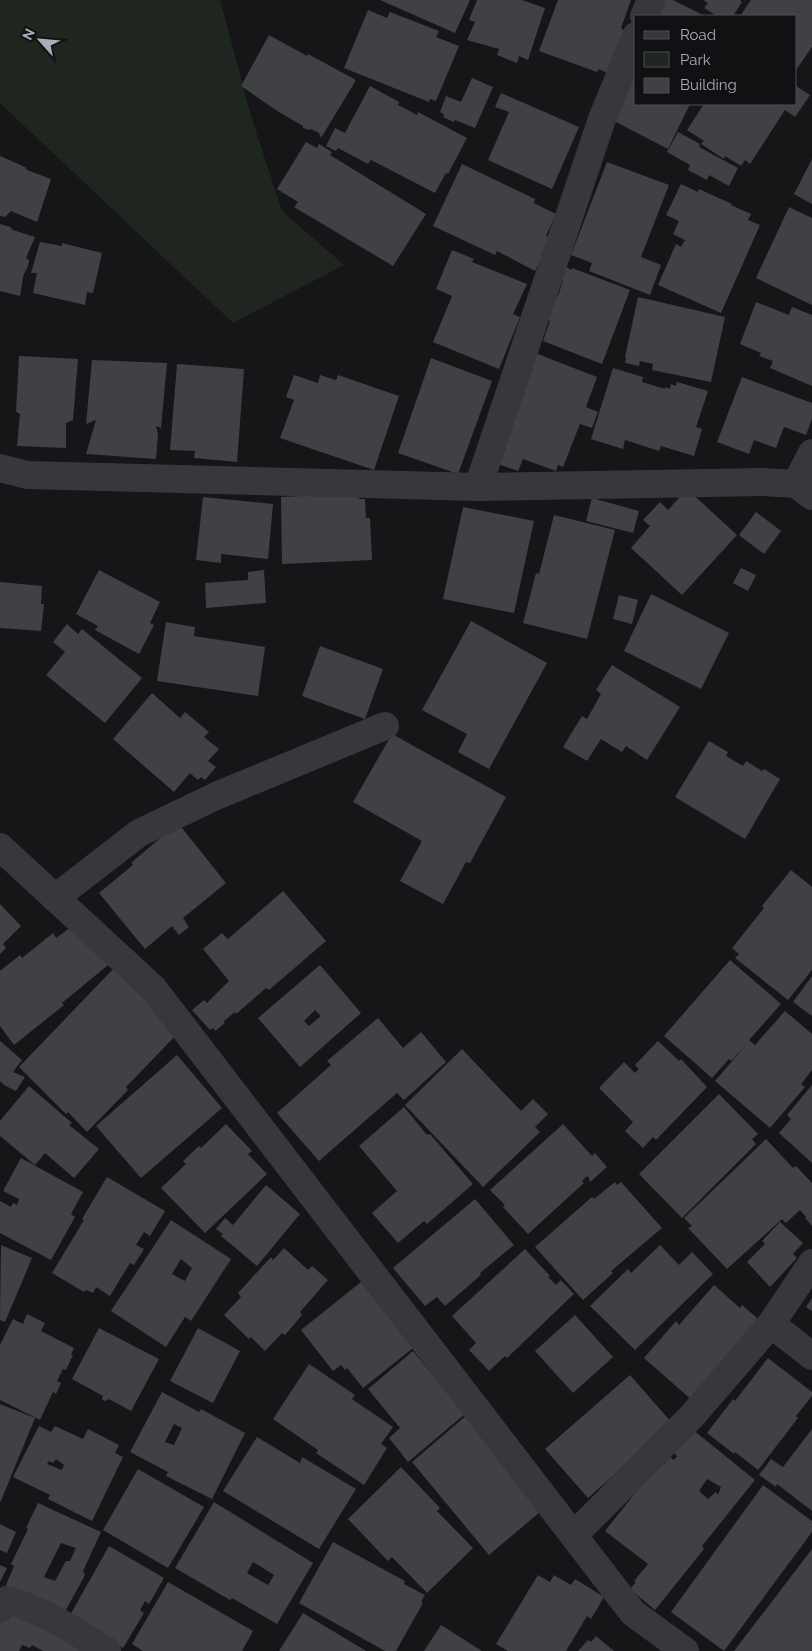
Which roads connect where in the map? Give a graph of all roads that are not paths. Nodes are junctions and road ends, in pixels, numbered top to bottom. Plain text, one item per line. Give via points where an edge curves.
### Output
1 (651, 0) edge
2 (644, 15) edge
3 (634, 41) edge
4 (812, 453) edge
5 (0, 468) edge
6 (478, 487) junction
7 (804, 490) edge
8 (384, 726) dead end
9 (0, 846) edge
10 (55, 898) junction
11 (812, 1262) edge
12 (771, 1324) junction
13 (812, 1356) edge
14 (574, 1535) junction
15 (0, 1609) edge
16 (107, 1651) edge
17 (684, 1651) edge

1 - 2 street
3 - 6 street via 602,119
4 - 7 street
5 - 6 street via 27,474
6 - 7 street via 763,482
8 - 10 street via 216,796 139,833
9 - 10 street
10 - 14 street via 153,988
11 - 12 street
12 - 13 street
12 - 14 street via 692,1416
14 - 17 street via 633,1613
15 - 16 street via 7,1600 21,1604

